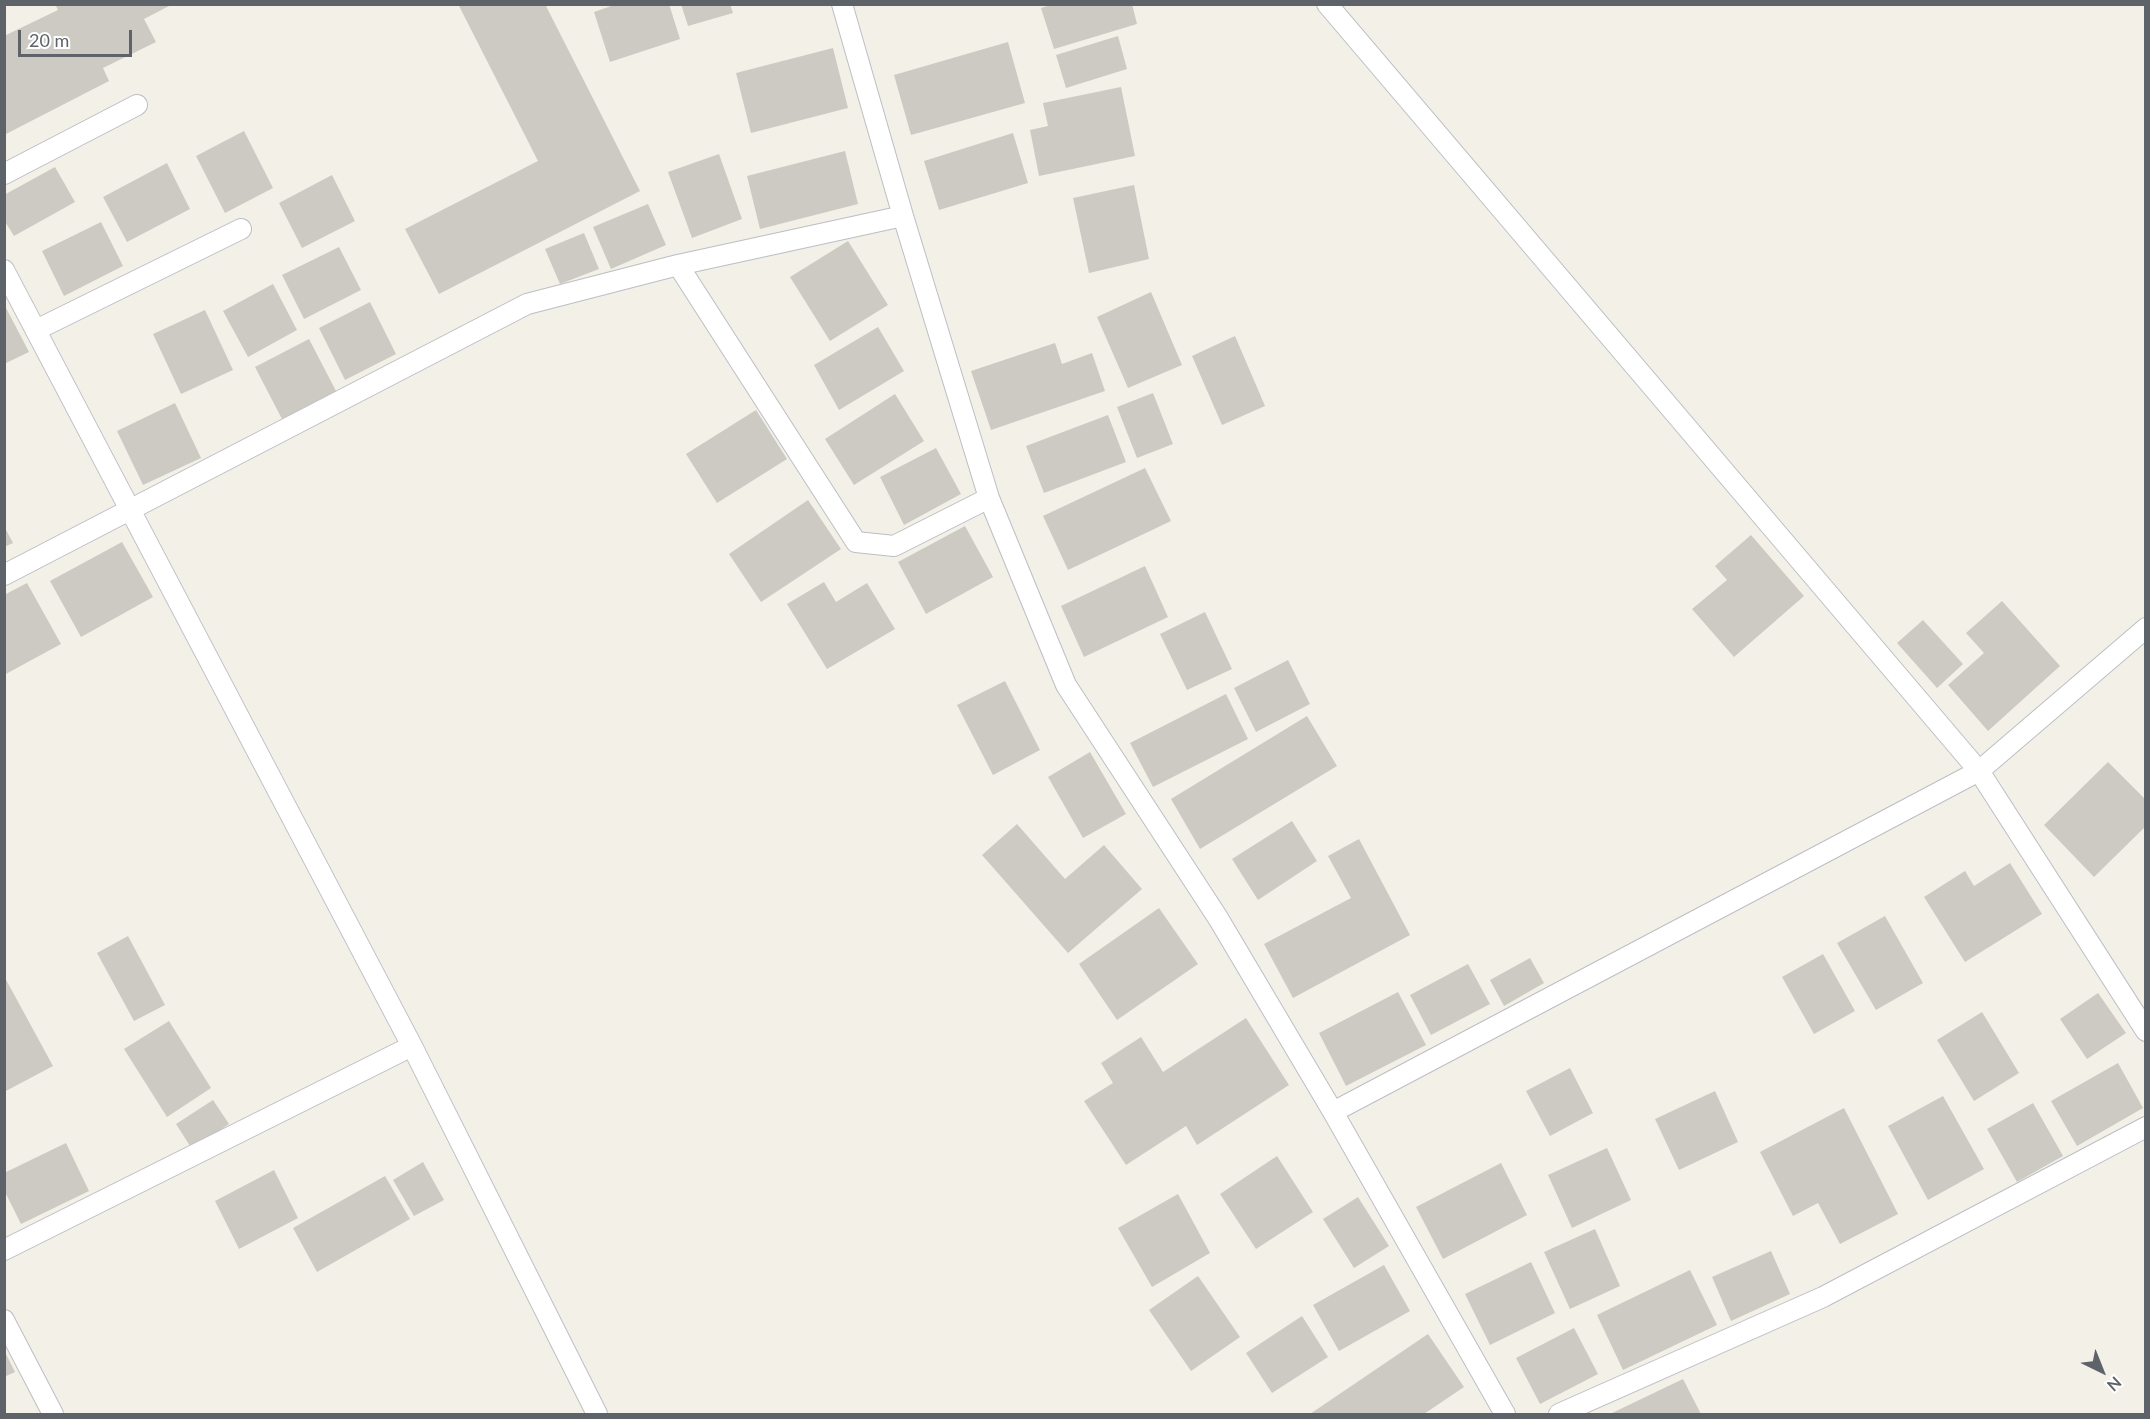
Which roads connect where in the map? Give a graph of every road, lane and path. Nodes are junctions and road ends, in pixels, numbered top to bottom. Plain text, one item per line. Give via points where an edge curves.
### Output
1 (842, 4) edge
2 (1327, 4) edge
3 (137, 105) dead end
4 (4, 174) edge
5 (903, 216) junction
6 (241, 229) dead end
7 (678, 264) junction
8 (4, 270) edge
9 (36, 330) junction
10 (989, 498) junction
11 (131, 511) junction
12 (4, 575) edge
13 (2145, 628) edge
14 (1979, 771) junction
15 (2145, 1031) edge
16 (412, 1046) junction
17 (1333, 1112) junction
18 (2145, 1127) edge
19 (4, 1250) edge
20 (4, 1320) edge
21 (53, 1414) edge
22 (597, 1414) edge
23 (1505, 1414) edge
24 (1559, 1414) edge

1 - 5 lane
2 - 14 lane
3 - 4 lane
5 - 7 lane
5 - 10 lane
6 - 9 lane
7 - 10 lane via 856,542 894,546
7 - 11 lane via 527,304
8 - 9 lane
9 - 11 lane
10 - 17 lane via 1066,685 1218,918
11 - 12 lane
11 - 16 lane
13 - 14 lane
14 - 15 lane
14 - 17 lane
16 - 19 lane
16 - 22 lane
17 - 23 lane
18 - 24 lane via 1823,1297
20 - 21 lane

